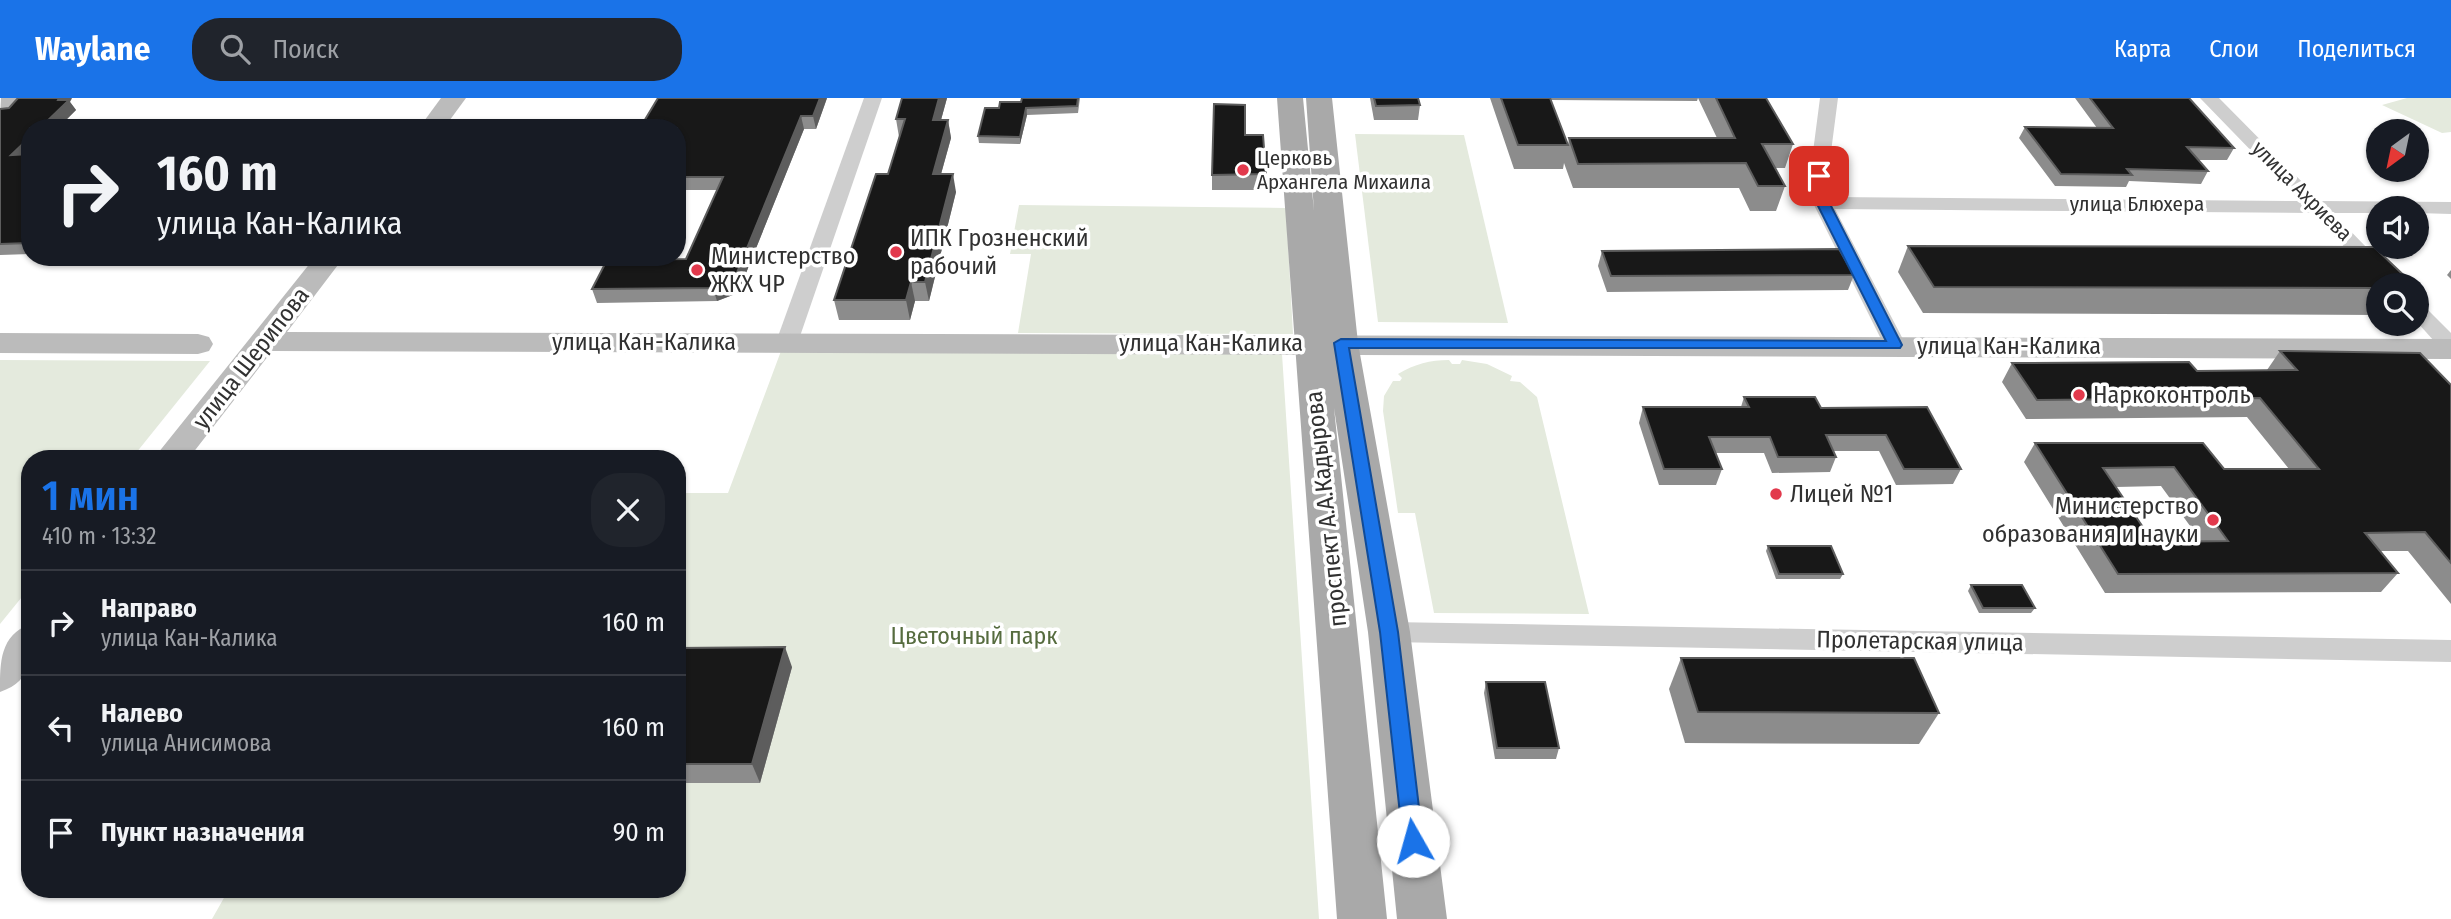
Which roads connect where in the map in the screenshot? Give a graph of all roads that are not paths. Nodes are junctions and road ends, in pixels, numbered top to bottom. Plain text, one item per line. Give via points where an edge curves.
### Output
1 (16, 98) edge
2 (454, 98) edge
3 (873, 98) edge
4 (1290, 98) edge
5 (1319, 98) edge
6 (1829, 98) edge
7 (2209, 98) edge
8 (0, 111) edge
9 (437, 119) edge
10 (1823, 204) junction
11 (2317, 206) junction
12 (2451, 208) edge
13 (323, 266) edge
14 (2381, 273) edge
15 (2429, 323) edge
16 (265, 341) junction
17 (787, 342) junction
18 (0, 343) edge
19 (1325, 343) junction
20 (198, 344) dead end
21 (1895, 345) junction
22 (2451, 347) edge
23 (177, 450) edge
24 (1389, 632) junction
25 (2451, 651) edge
26 (1362, 919) edge
27 (1422, 919) edge

1 - 8 street
2 - 9 street
3 - 17 street
4 - 19 main road, проспект А.А.Кадырова
5 - 19 main road, проспект А.А.Кадырова
6 - 10 street via 1819,176
7 - 11 street, улица Ахриева
10 - 11 street, улица Блюхера
10 - 21 street
11 - 12 street, улица Блюхера
11 - 14 street, улица Ахриева
13 - 16 street, улица Шерипова
15 - 22 street
16 - 17 street, улица Кан-Калика
16 - 23 street, улица Шерипова
17 - 19 street, улица Кан-Калика
18 - 20 street
19 - 21 street, улица Кан-Калика
19 - 24 main road, проспект А.А.Кадырова
19 - 26 main road, проспект А.А.Кадырова via 1338,632
21 - 22 street, улица Кан-Калика
24 - 25 street, Пролетарская улица
24 - 27 main road, проспект А.А.Кадырова

